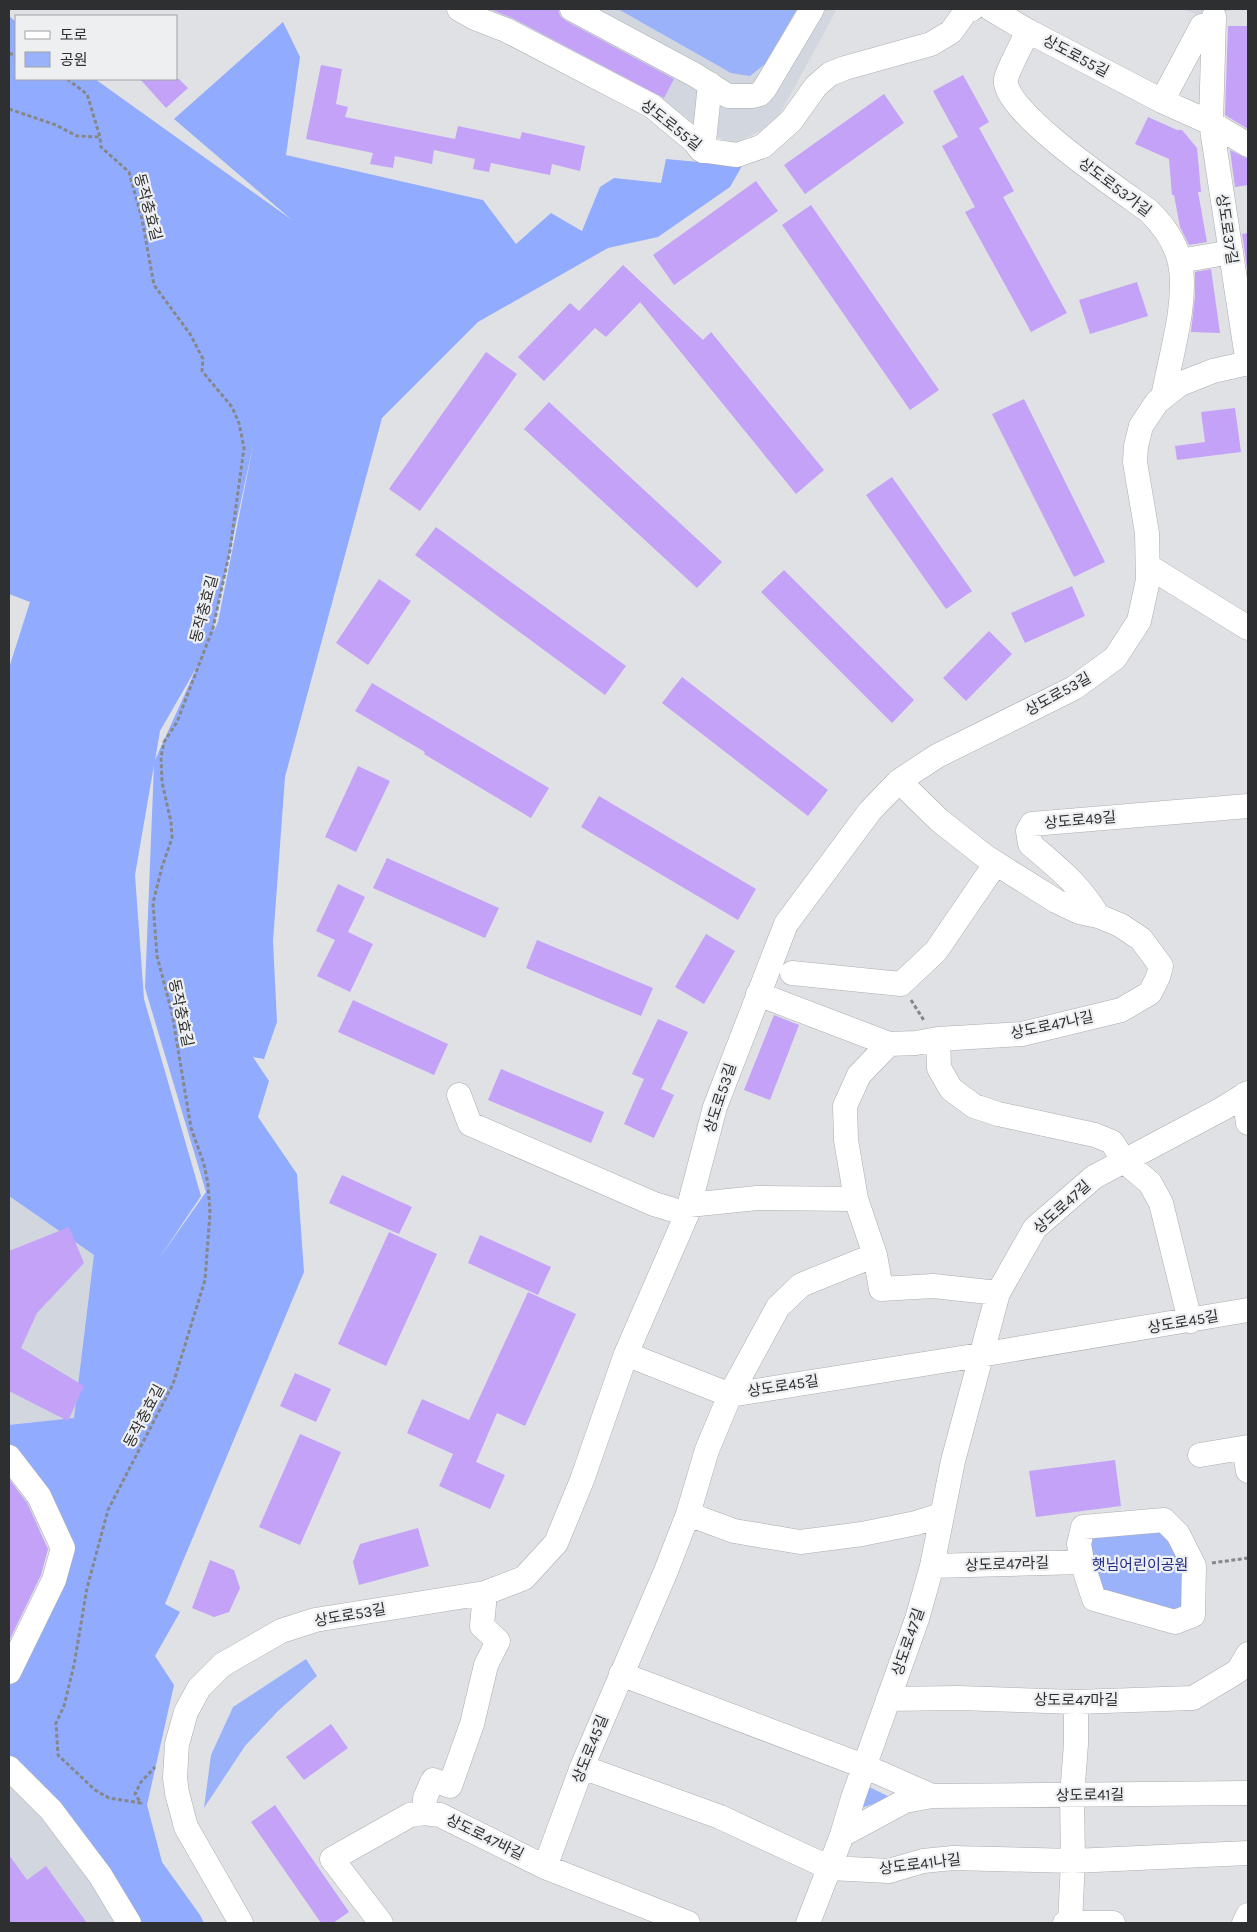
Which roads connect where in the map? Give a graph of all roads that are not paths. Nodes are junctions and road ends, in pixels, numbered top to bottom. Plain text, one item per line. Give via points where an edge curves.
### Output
1 (459, 9) edge
2 (572, 9) edge
3 (812, 9) edge
4 (972, 9) edge
5 (991, 9) edge
6 (1028, 31) junction
7 (710, 84) junction
8 (1162, 101) junction
9 (1211, 124) junction
10 (1248, 145) edge
11 (702, 150) junction
12 (1231, 252) junction
13 (1180, 261) junction
14 (1248, 363) edge
15 (1162, 397) junction
16 (1148, 566) junction
17 (1248, 628) edge
18 (899, 781) junction
19 (1248, 806) edge
20 (996, 863) junction
21 (1098, 916) junction
22 (792, 973) dead end
23 (758, 994) junction
24 (938, 1040) junction
25 (889, 1044) junction
26 (1246, 1094) edge
27 (459, 1095) dead end
28 (1248, 1123) edge
29 (1124, 1161) junction
30 (856, 1199) junction
31 (688, 1210) junction
32 (875, 1255) junction
33 (998, 1293) junction
34 (1248, 1310) edge
35 (1190, 1321) junction
36 (626, 1354) junction
37 (980, 1355) junction
38 (730, 1394) junction
39 (1246, 1448) edge
40 (1200, 1455) dead end
41 (9, 1457) edge
42 (1248, 1471) edge
43 (688, 1514) junction
44 (941, 1515) junction
45 (1082, 1562) junction
46 (932, 1566) junction
47 (485, 1593) junction
48 (1248, 1654) edge
49 (9, 1672) edge
50 (621, 1674) junction
51 (888, 1699) junction
52 (1076, 1702) junction
53 (582, 1767) junction
54 (866, 1767) junction
55 (9, 1768) edge
56 (1248, 1793) edge
57 (932, 1796) junction
58 (1072, 1796) junction
59 (424, 1813) junction
60 (842, 1835) junction
61 (1248, 1853) edge
62 (1074, 1861) junction
63 (545, 1867) junction
64 (830, 1868) junction
65 (1248, 1914) edge
66 (375, 1922) edge
67 (129, 1923) edge
68 (241, 1923) edge
69 (688, 1923) edge
70 (808, 1923) edge
71 (1068, 1923) edge
72 (1113, 1923) edge
73 (1244, 1923) edge

1 - 11 street, 상도로55길 via 652,106
2 - 7 street
3 - 7 street via 760,94 728,96
4 - 11 street, 상도로55길 via 966,11 951,32 931,44 830,74 816,86 791,120 763,146 737,155
5 - 6 street, 상도로55길
6 - 8 street, 상도로55길
6 - 13 street, 상도로53가길 via 1006,80 1008,93 1065,150 1149,211 1161,223
7 - 11 street
8 - 9 street, 상도로55길
8 - 9 street via 1208,21
9 - 10 street, 상도로55길
9 - 12 street, 상도로37길
12 - 13 street
12 - 14 street, 상도로37길
13 - 15 street, 상도로53가길 via 1182,303
14 - 15 street, 상도로53길 via 1213,371 1180,384
15 - 16 street, 상도로53길 via 1140,426 1136,446 1135,462 1147,533
16 - 17 street
16 - 18 street, 상도로53길 via 1139,621 1115,658 1074,688 937,756
18 - 20 street, 상도로47나길 via 939,820
18 - 23 street, 상도로53길 via 870,811 786,924
19 - 21 street, 상도로49길 via 1032,824 1028,831 1030,844 1074,882
20 - 21 street, 상도로47나길 via 1056,901 1078,912
20 - 22 street via 936,951 901,984
21 - 24 street, 상도로47나길 via 1141,939 1161,966 1150,993 1121,1010 1022,1034
23 - 25 street
23 - 31 street, 상도로53길 via 715,1107
24 - 25 street
24 - 29 street via 939,1068 951,1089 974,1106 1096,1135 1112,1142
25 - 30 street via 859,1075 845,1106 846,1140
26 - 28 street
26 - 29 street, 상도로47길
27 - 31 street via 470,1124 654,1204
29 - 33 street, 상도로47길 via 1094,1177 1035,1228
29 - 35 street via 1150,1183 1160,1204
30 - 31 street via 757,1198
30 - 32 street
31 - 36 street, 상도로53길
32 - 33 street via 881,1289 933,1286
32 - 38 street via 801,1285 778,1307
33 - 37 street, 상도로47길
34 - 35 street, 상도로45길
35 - 37 street, 상도로45길
36 - 38 street
36 - 47 street, 상도로53길 via 582,1480 556,1543 524,1578
37 - 38 street, 상도로45길
37 - 44 street, 상도로47길
38 - 43 street, 상도로45길
39 - 40 street
39 - 42 street
41 - 49 street via 39,1496 63,1548 54,1580
43 - 44 street via 734,1531 800,1542 862,1534
43 - 50 street, 상도로45길
44 - 46 street, 상도로47길
45 - 45 street via 1094,1598 1175,1622 1193,1615 1194,1566 1178,1534 1164,1520 1083,1527 1079,1544
45 - 46 street, 상도로47라길
46 - 51 street, 상도로47길
47 - 59 street via 482,1626 498,1642 486,1665 472,1724 450,1786 432,1780 425,1798
47 - 68 street, 상도로53길 via 315,1620 282,1631 248,1649 222,1665 199,1688 186,1712 176,1744 177,1793 186,1827
48 - 52 street, 상도로47마길 via 1238,1671 1193,1698
50 - 53 street, 상도로45길
50 - 54 street
51 - 52 street, 상도로47마길
51 - 54 street, 상도로47길
52 - 58 street
53 - 63 street, 상도로45길
53 - 64 street, 상도로41나길 via 720,1817
54 - 57 street, 상도로41길
54 - 60 street, 상도로47길
55 - 67 street via 51,1810 100,1875
56 - 58 street, 상도로41길
57 - 58 street, 상도로41길
57 - 60 street, 상도로41길 via 905,1801
58 - 62 street
59 - 63 street, 상도로47바길 via 440,1815
59 - 66 street via 410,1815 332,1859
60 - 64 street, 상도로47길
61 - 62 street, 상도로41나길
62 - 64 street, 상도로41나길 via 954,1858 923,1861 889,1871
62 - 71 street
63 - 69 street, 상도로47바길
64 - 70 street, 상도로47길
65 - 73 street
71 - 72 street

